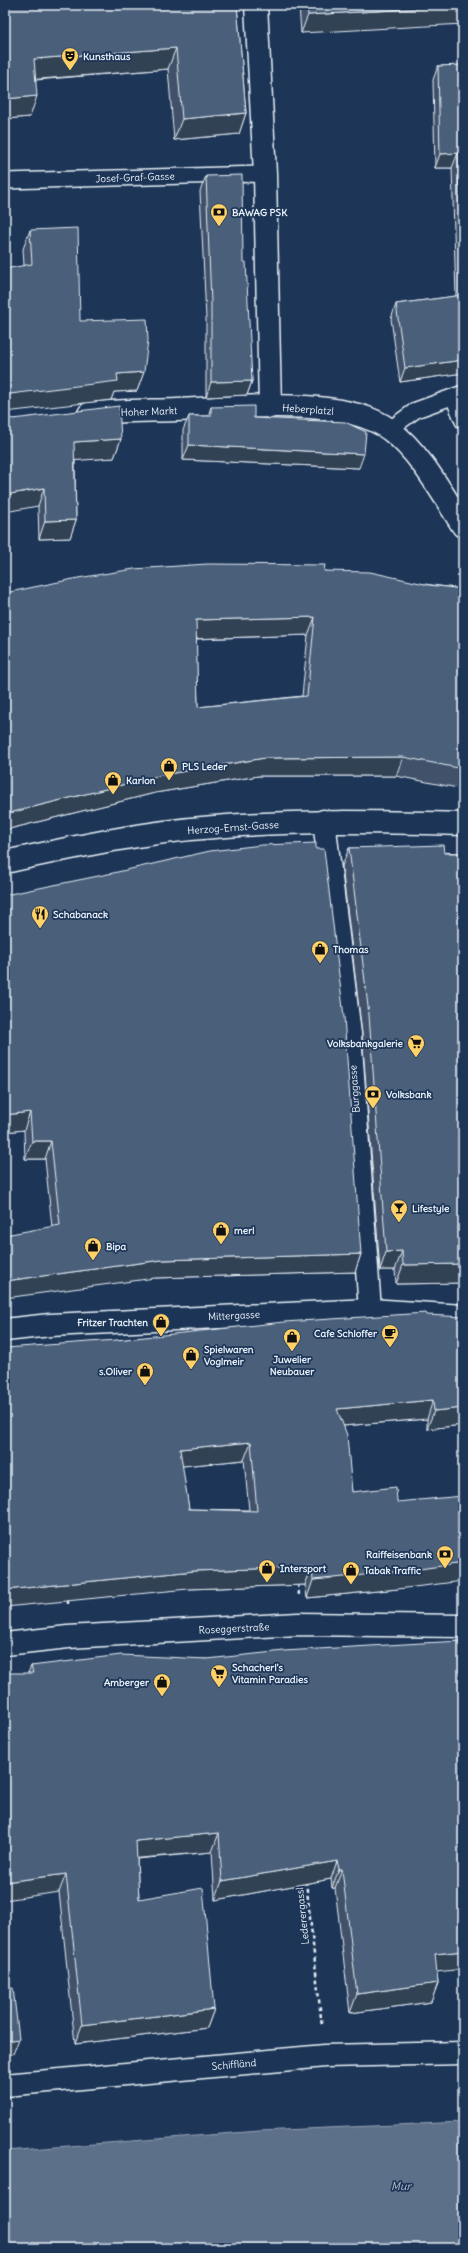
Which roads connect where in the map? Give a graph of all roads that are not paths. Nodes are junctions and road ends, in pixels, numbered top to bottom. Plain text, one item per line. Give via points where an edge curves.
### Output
1 (256, 5) edge
2 (265, 174) junction
3 (5, 181) edge
4 (458, 395) edge
5 (270, 407) junction
6 (72, 416) edge
7 (463, 421) edge
8 (390, 430) junction
9 (463, 526) edge
10 (324, 821) junction
11 (463, 824) edge
12 (5, 862) edge
13 (370, 1310) junction
14 (463, 1316) edge
15 (5, 1330) edge
16 (463, 1626) edge
17 (5, 1644) edge
18 (463, 2053) edge
19 (5, 2085) edge

1 - 2 street
2 - 3 lane, Josef-Graf-Gasse
2 - 5 street
4 - 7 lane
4 - 8 lane via 416,410
5 - 6 street, Hoher Markt
5 - 8 street, Heberplatzl via 331,409 363,416
8 - 9 street, Heberplatzl via 424,465
10 - 11 street, Herzog-Ernst-Gasse
10 - 12 street, Herzog-Ernst-Gasse via 214,827 162,833 102,841
10 - 13 street, Burggasse via 350,1034
13 - 14 street, Mittergasse
13 - 15 street, Mittergasse via 81,1323
16 - 17 street, Roseggerstraße via 298,1624 68,1637
18 - 19 street, Schiffländ via 325,2056

